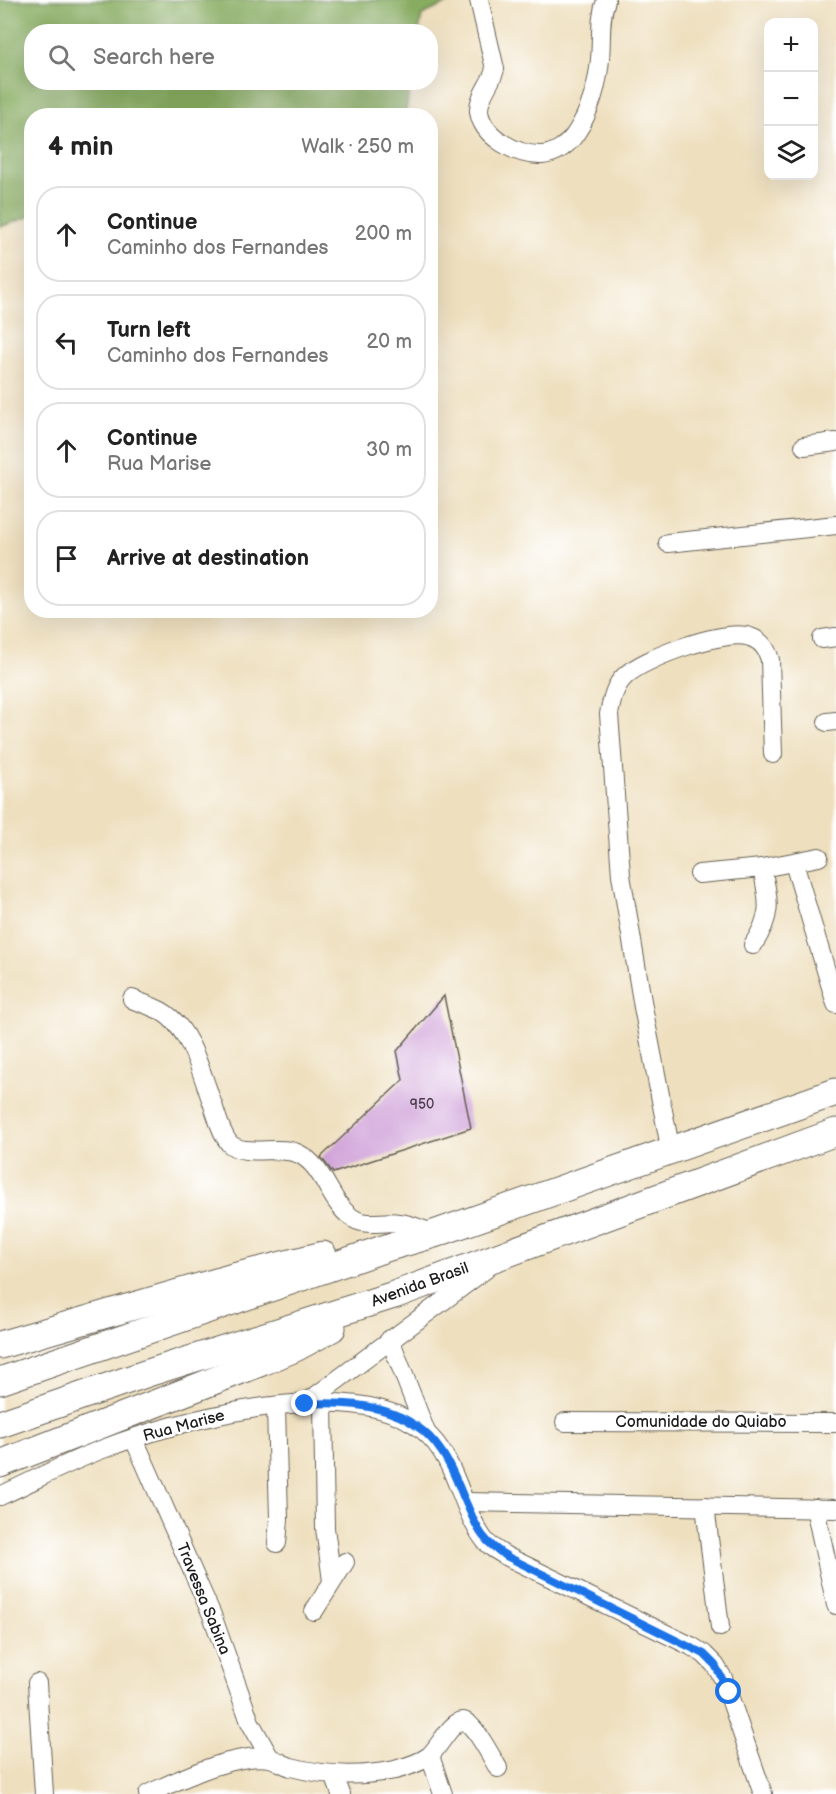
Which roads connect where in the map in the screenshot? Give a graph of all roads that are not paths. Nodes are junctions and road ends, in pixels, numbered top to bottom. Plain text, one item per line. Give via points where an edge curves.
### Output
1 (479, 0) edge
2 (606, 0) edge
3 (836, 442) edge
4 (804, 446) dead end
5 (836, 525) edge
6 (668, 543) dead end
7 (773, 754) dead end
8 (819, 856) dead end
9 (794, 863) junction
10 (762, 868) junction
11 (699, 874) dead end
12 (753, 945) dead end
13 (132, 999) dead end
14 (836, 1004) edge
15 (836, 1092) edge
16 (836, 1132) edge
17 (671, 1152) junction
18 (434, 1234) junction
19 (389, 1247) junction
20 (506, 1254) junction
21 (394, 1295) junction
22 (390, 1339) junction
23 (0, 1345) edge
24 (0, 1381) edge
25 (195, 1387) junction
26 (323, 1403) junction
27 (305, 1404) junction
28 (276, 1407) junction
29 (208, 1416) junction
30 (565, 1422) dead end
31 (836, 1423) edge
32 (0, 1424) edge
33 (427, 1433) junction
34 (134, 1439) junction
35 (0, 1464) edge
36 (0, 1496) edge
37 (466, 1502) junction
38 (705, 1506) junction
39 (815, 1508) junction
40 (836, 1509) edge
41 (277, 1543) dead end
42 (345, 1562) dead end
43 (332, 1581) junction
44 (836, 1605) edge
45 (314, 1611) dead end
46 (720, 1627) dead end
47 (37, 1683) dead end
48 (430, 1756) junction
49 (270, 1758) junction
50 (498, 1768) dead end
51 (334, 1775) junction
52 (44, 1794) edge
53 (148, 1794) edge
54 (341, 1794) edge
55 (443, 1794) edge
56 (763, 1794) edge

1 - 2 street via 495,69 478,108 481,120 503,143 522,152 542,155 567,143 594,93
3 - 4 street
5 - 6 street
7 - 17 street via 770,660 767,650 749,636 699,643 659,655 623,677 615,690 609,714 621,874
8 - 9 street
9 - 10 street
9 - 14 street
10 - 11 street
10 - 12 street via 768,910 764,928
13 - 18 street via 162,1011 184,1035 231,1145 247,1150 299,1153 339,1205 359,1222 400,1223
15 - 17 highway
16 - 20 highway, Avenida Brasil
17 - 18 highway
18 - 19 highway
19 - 23 highway via 287,1262
19 - 24 highway
20 - 21 highway, Avenida Brasil
20 - 22 street
21 - 25 highway via 295,1348
21 - 32 highway, Avenida Brasil
22 - 27 street
22 - 33 street
25 - 29 street
25 - 35 highway
26 - 27 street, Rua Marise
26 - 33 street, Rua Marise via 378,1408
26 - 43 street via 325,1528
27 - 28 street, Rua Marise
28 - 29 street, Rua Marise
28 - 41 street
29 - 34 street, Rua Marise
30 - 31 street, Comunidade do Quiabo
33 - 37 street via 441,1450
34 - 36 street, Rua Marise via 67,1463
34 - 49 street, Travessa Sabina via 212,1615 250,1722
37 - 38 street
37 - 56 street via 483,1539 491,1547 704,1654 715,1665 729,1692
38 - 39 street
38 - 46 street
39 - 40 street
39 - 44 street
42 - 43 street
43 - 45 street
47 - 52 street
48 - 50 street via 458,1722 466,1721
48 - 51 street via 394,1770
48 - 55 street
49 - 51 street via 288,1767
49 - 53 street via 225,1763
51 - 54 street

